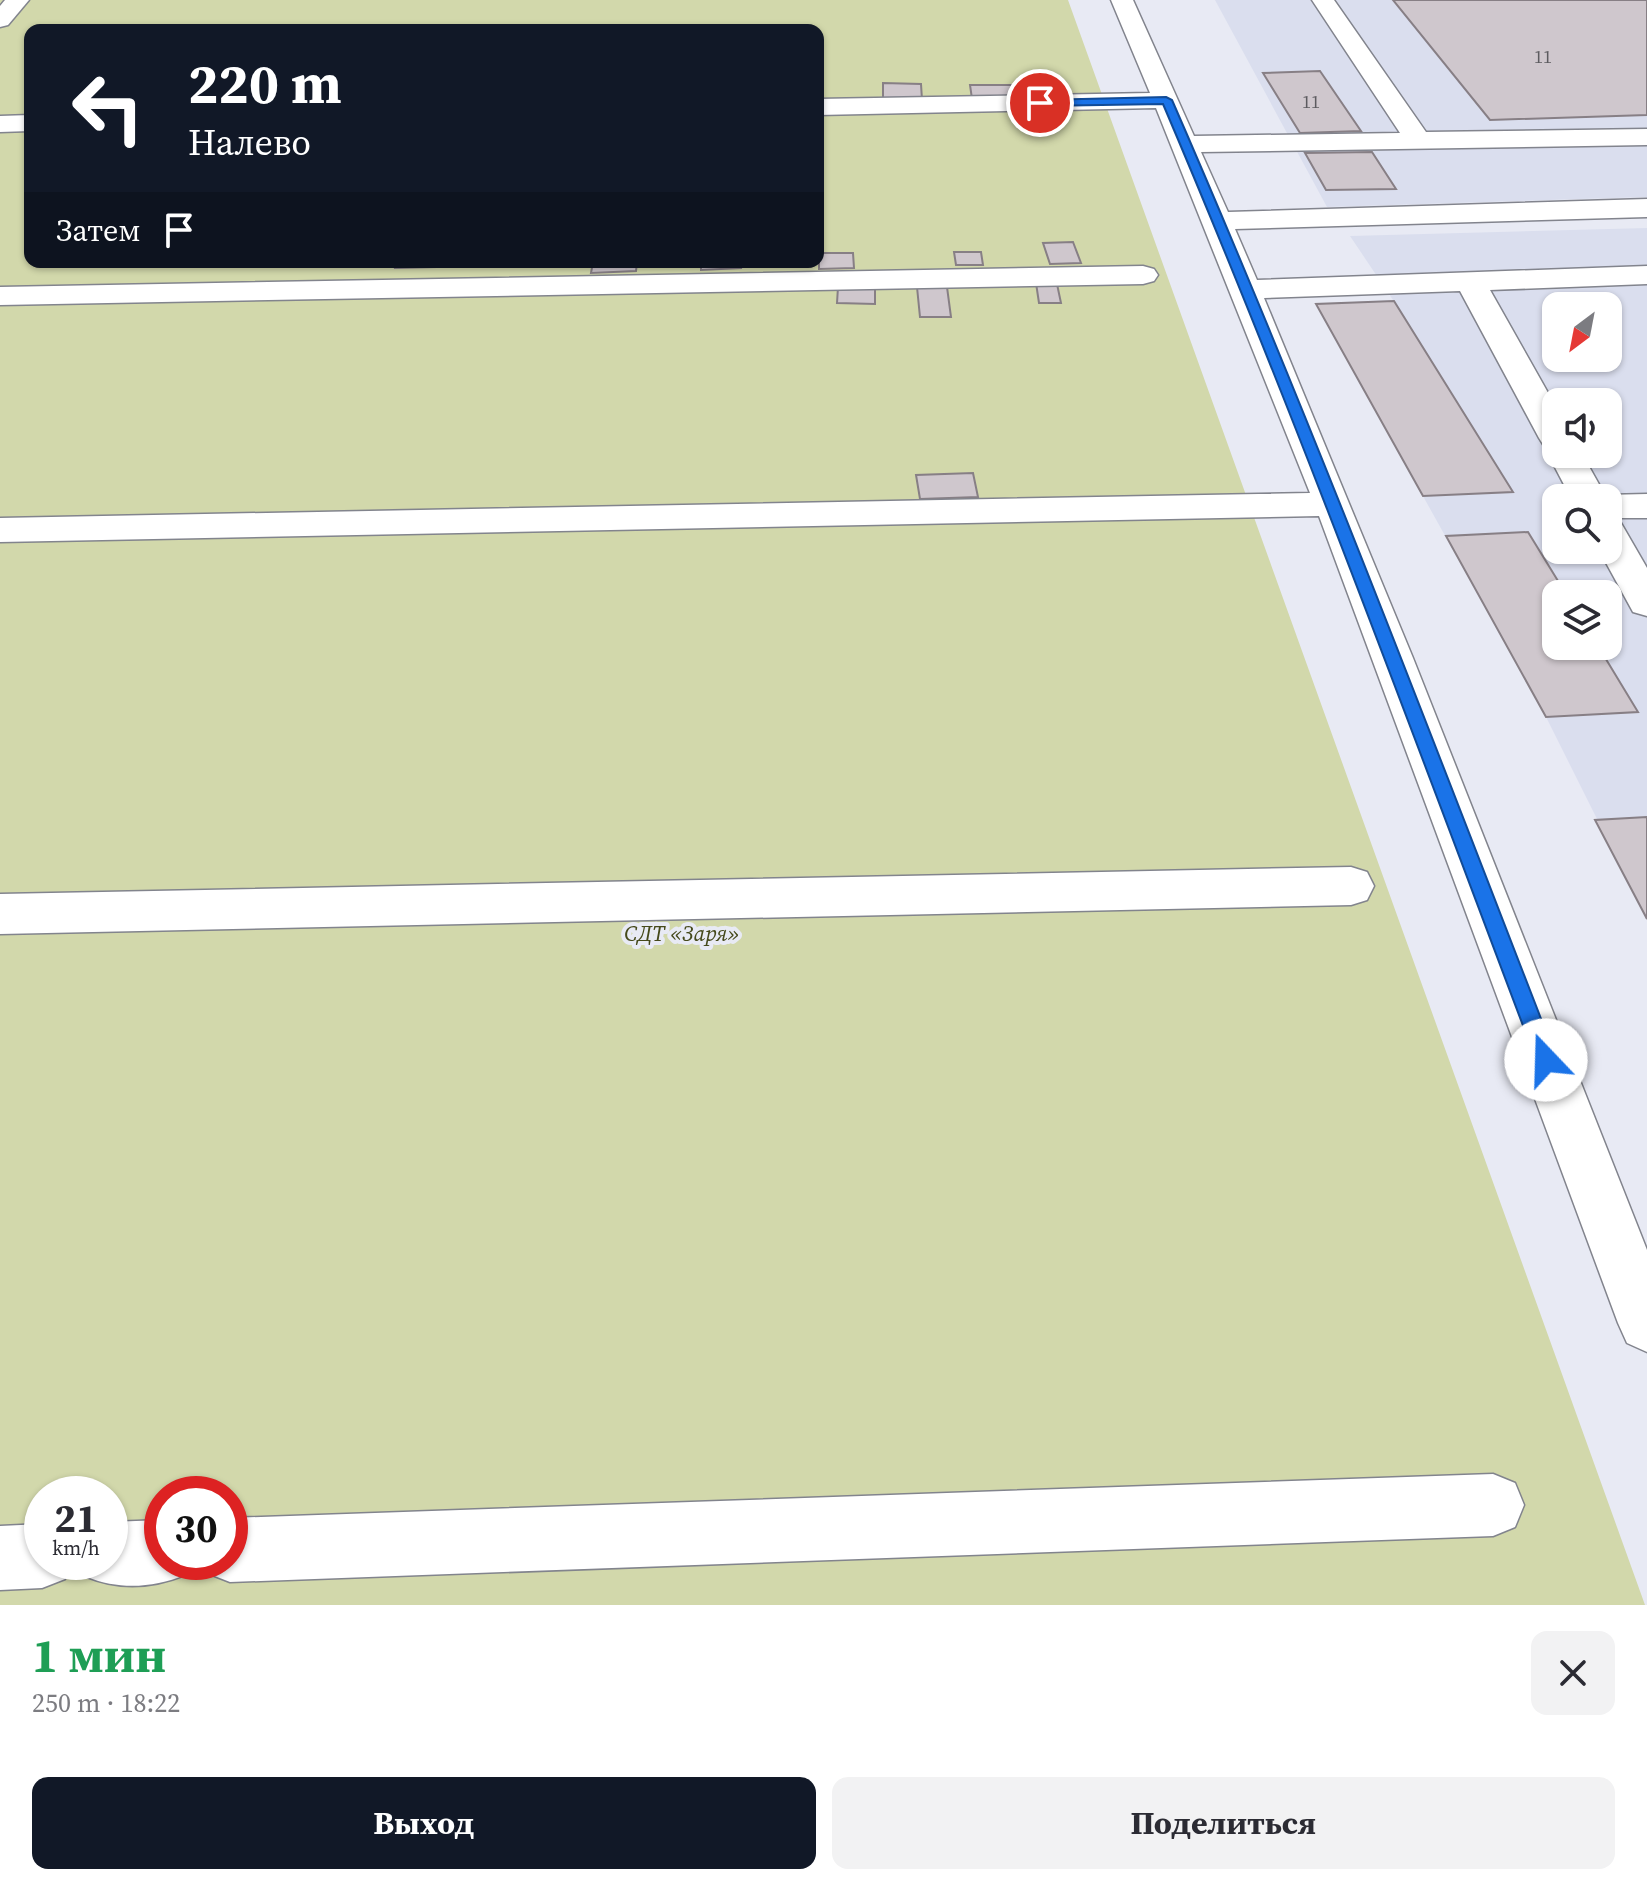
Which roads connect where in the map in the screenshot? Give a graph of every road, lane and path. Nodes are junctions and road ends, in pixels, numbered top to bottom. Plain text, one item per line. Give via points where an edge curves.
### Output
1 (18, 0) edge
2 (1122, 0) edge
3 (1323, 0) edge
4 (0, 20) edge
5 (1166, 100) junction
6 (824, 107) edge
7 (24, 123) edge
8 (0, 124) edge
9 (1647, 137) edge
10 (1417, 139) junction
11 (1186, 144) junction
12 (1647, 208) edge
13 (1218, 221) junction
14 (1143, 275) dead end
15 (1647, 275) edge
16 (1470, 281) junction
17 (1248, 289) junction
18 (0, 296) edge
19 (1542, 412) edge
20 (1333, 504) junction
21 (1622, 506) edge
22 (1647, 506) edge
23 (0, 530) edge
24 (1622, 557) edge
25 (1647, 602) edge
26 (1351, 886) dead end
27 (0, 914) edge
28 (1647, 1323) edge
29 (1493, 1505) dead end
30 (248, 1549) edge
31 (24, 1557) edge
32 (0, 1558) edge

1 - 4 street
2 - 5 street
3 - 10 street
5 - 6 street
5 - 11 street
7 - 8 street
9 - 10 street
10 - 11 street
11 - 13 street
12 - 13 street
13 - 17 street
14 - 18 street
15 - 16 street
16 - 17 street
16 - 19 street
17 - 20 street
20 - 23 street
20 - 28 street
21 - 22 street
24 - 25 street
26 - 27 street
29 - 30 street
31 - 32 street

